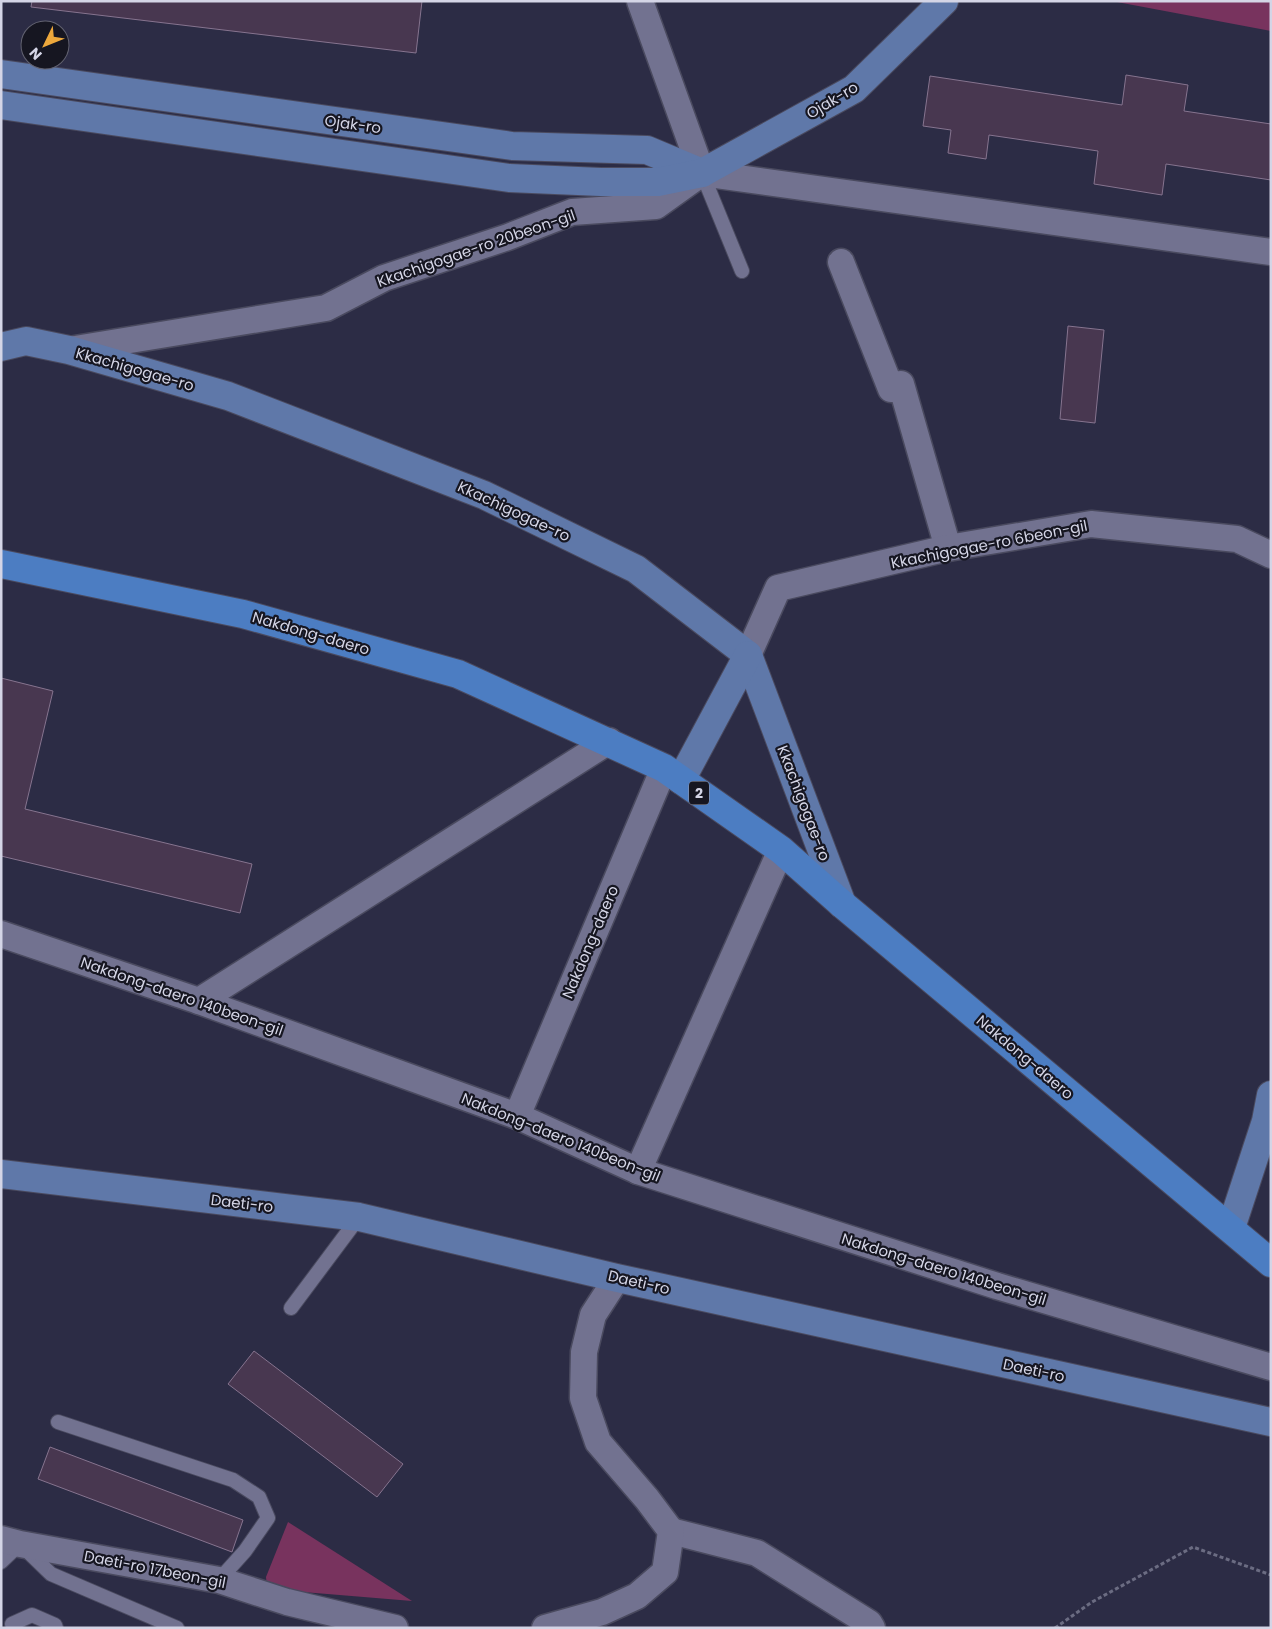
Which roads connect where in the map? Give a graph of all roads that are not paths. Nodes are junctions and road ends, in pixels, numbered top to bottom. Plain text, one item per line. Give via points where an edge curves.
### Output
1 (640, 1) edge
2 (944, 1) edge
3 (1, 74) edge
4 (1, 105) edge
5 (702, 173) junction
6 (1271, 252) edge
7 (841, 262) dead end
8 (742, 270) dead end
9 (1, 347) edge
10 (69, 350) junction
11 (948, 548) junction
12 (1271, 555) edge
13 (1, 564) edge
14 (748, 654) junction
15 (609, 741) junction
16 (672, 774) junction
17 (781, 850) junction
18 (842, 904) junction
19 (1, 934) edge
20 (200, 1001) junction
21 (1269, 1112) edge
22 (517, 1116) junction
23 (638, 1171) junction
24 (1, 1174) edge
25 (359, 1217) junction
26 (1231, 1228) junction
27 (1271, 1263) edge
28 (617, 1278) junction
29 (291, 1308) dead end
30 (1271, 1367) edge
31 (58, 1422) dead end
32 (1271, 1422) edge
33 (671, 1531) junction
34 (7, 1548) edge
35 (219, 1580) junction
36 (12, 1624) dead end
37 (56, 1628) edge
38 (177, 1628) edge
39 (396, 1628) edge
40 (544, 1628) edge
41 (872, 1628) edge

1 - 5 street
2 - 5 street, Ojak-ro via 854,89
3 - 5 street, Ojak-ro via 512,146 647,150
4 - 5 street, Ojak-ro via 509,178 658,182
5 - 6 street
5 - 8 lane
5 - 10 street, Kkachigogae-ro 20beon-gil via 656,206 572,212 508,238 384,278 326,308
7 - 11 street via 891,389 901,384
9 - 10 street, Kkachigogae-ro via 26,341
10 - 14 street, Kkachigogae-ro via 228,396 484,495 636,569
11 - 12 street, Kkachigogae-ro 6beon-gil via 1090,524 1238,539
11 - 14 street, Kkachigogae-ro 6beon-gil via 778,588
13 - 15 main road, Nakdong-daero / 2 via 242,614 458,674
14 - 16 street
14 - 18 street, Kkachigogae-ro
15 - 16 main road, Nakdong-daero / 2
15 - 20 street
16 - 17 main road, Nakdong-daero / 2
16 - 22 street, Nakdong-daero
17 - 18 main road, Nakdong-daero / 2
17 - 23 street
18 - 26 main road, Nakdong-daero / 2
19 - 20 street, Nakdong-daero 140beon-gil
20 - 22 street, Nakdong-daero 140beon-gil
21 - 26 street
22 - 23 street, Nakdong-daero 140beon-gil
23 - 30 street, Nakdong-daero 140beon-gil via 997,1286
24 - 25 street, Daeti-ro
25 - 28 street, Daeti-ro
25 - 29 lane
26 - 27 main road, Nakdong-daero / 2
28 - 32 street, Daeti-ro
28 - 33 street via 593,1314 584,1352 583,1398 598,1442
31 - 35 lane via 233,1480 259,1497 268,1518
33 - 40 street via 665,1572 637,1596 602,1612
33 - 41 street via 757,1553 869,1623
34 - 35 street, Daeti-ro 17beon-gil
34 - 38 lane via 50,1574
35 - 39 street, Daeti-ro 17beon-gil via 287,1602
36 - 37 lane via 32,1615

